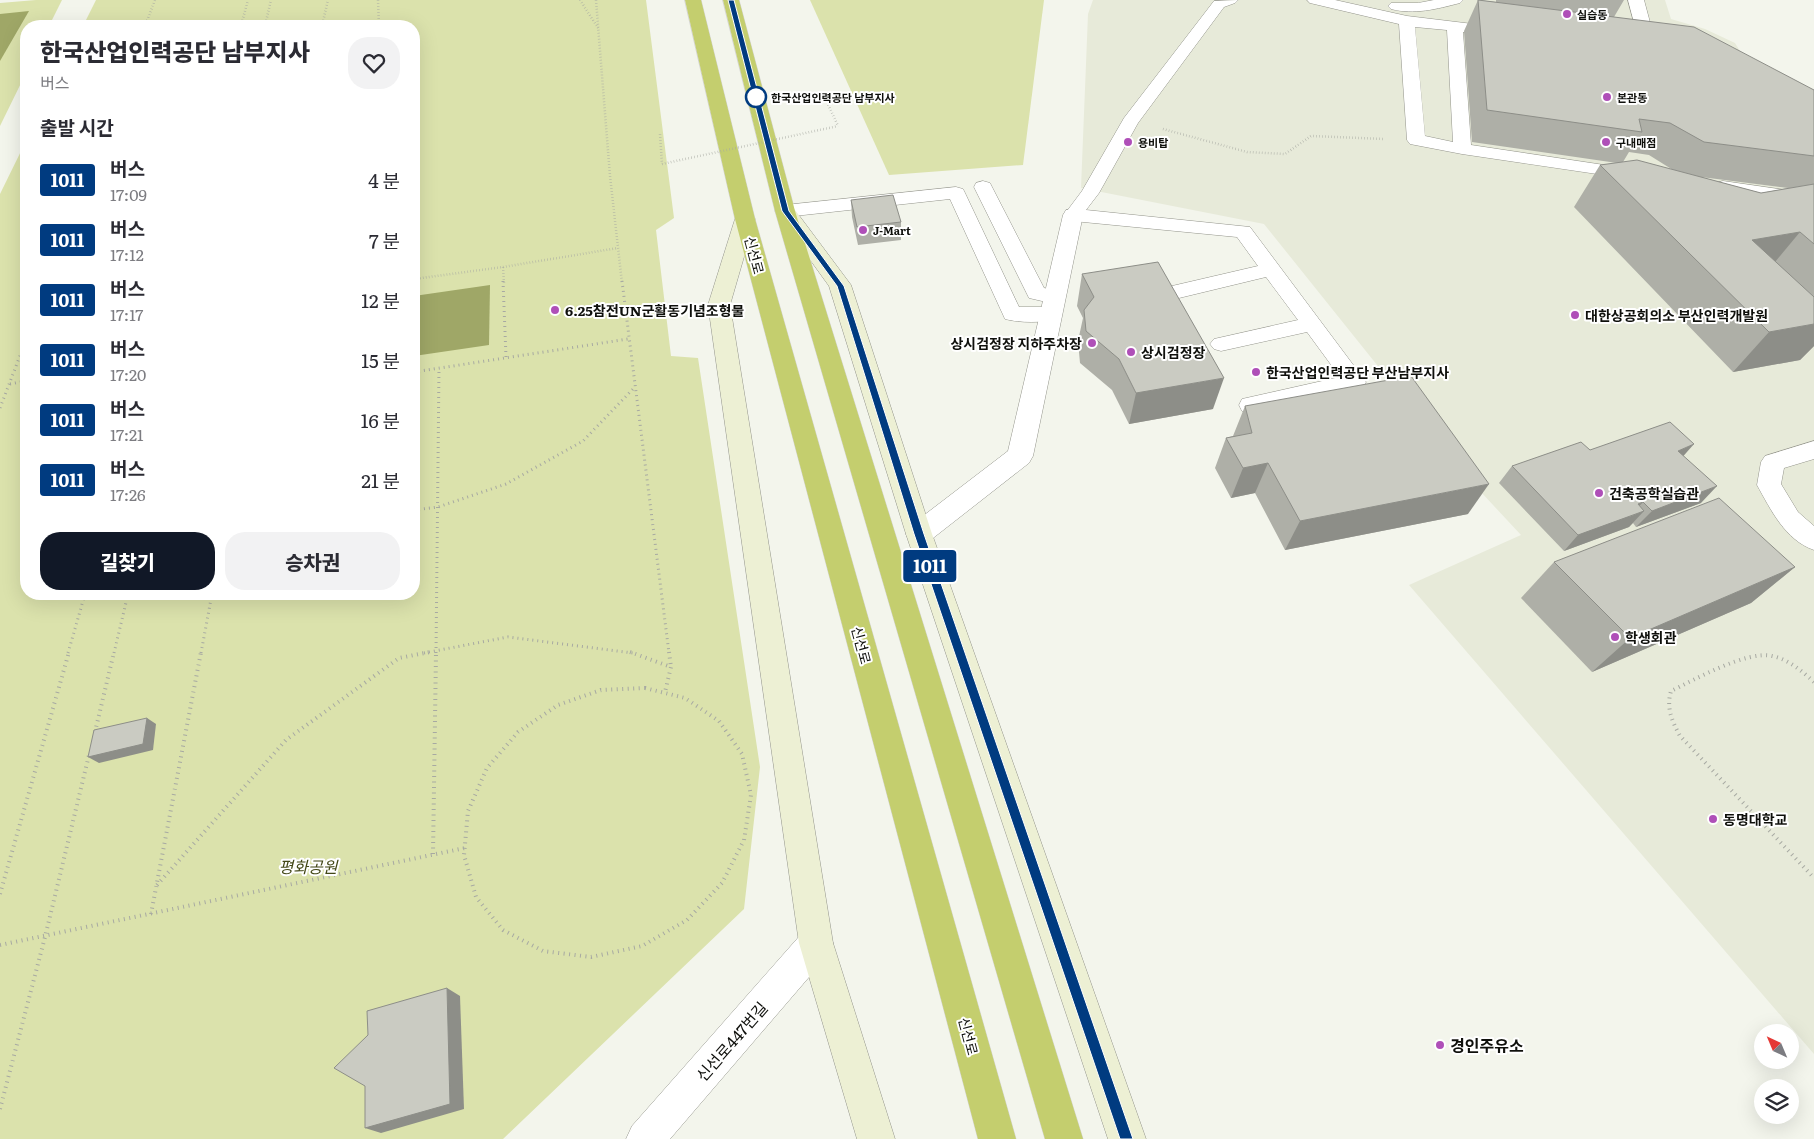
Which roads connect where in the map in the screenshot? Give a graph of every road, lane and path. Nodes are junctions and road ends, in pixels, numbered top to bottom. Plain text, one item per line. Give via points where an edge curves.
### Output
1 (155, 0) edge
2 (248, 0) edge
3 (271, 0) edge
4 (328, 0) edge
5 (378, 0) edge
6 (580, 0) edge
7 (596, 0) edge
8 (693, 0) edge
9 (731, 0) edge
10 (1230, 0) edge
11 (1316, 0) edge
12 (1455, 0) edge
13 (1636, 0) edge
14 (147, 20) edge
15 (242, 20) edge
16 (266, 20) edge
17 (323, 20) edge
18 (379, 20) edge
19 (1407, 21) junction
20 (1455, 26) junction
21 (598, 28) junction
22 (1513, 32) edge
23 (1629, 43) edge
24 (1648, 45) junction
25 (1664, 52) edge
26 (827, 102) dead end
27 (1130, 122) junction
28 (660, 134) dead end
29 (1416, 140) junction
30 (1462, 149) junction
31 (1649, 176) edge
32 (1707, 184) edge
33 (983, 187) dead end
34 (1814, 200) edge
35 (785, 211) junction
36 (1073, 215) junction
37 (745, 219) junction
38 (618, 248) junction
39 (503, 267) junction
40 (1272, 269) junction
41 (420, 278) edge
42 (1179, 291) dead end
43 (1053, 305) junction
44 (1312, 324) junction
45 (628, 339) junction
46 (1221, 344) dead end
47 (20, 356) edge
48 (506, 357) junction
49 (439, 368) junction
50 (420, 371) edge
51 (20, 382) edge
52 (9, 384) junction
53 (634, 388) junction
54 (1250, 405) edge
55 (0, 408) edge
56 (1814, 450) edge
57 (438, 506) junction
58 (420, 509) edge
59 (919, 534) junction
60 (1814, 540) edge
61 (82, 600) edge
62 (127, 600) edge
63 (211, 600) edge
64 (671, 667) junction
65 (1814, 682) edge
66 (664, 692) junction
67 (94, 737) edge
68 (91, 746) edge
69 (465, 848) junction
70 (432, 854) junction
71 (1814, 878) edge
72 (157, 885) junction
73 (0, 894) edge
74 (151, 914) junction
75 (45, 937) junction
76 (816, 943) junction
77 (0, 945) edge
78 (0, 1109) edge
79 (645, 1139) edge
80 (876, 1139) edge
81 (997, 1139) edge
82 (1064, 1139) edge
83 (1127, 1139) edge

1 - 14 path
2 - 15 path
3 - 16 path
4 - 17 path
5 - 18 path
6 - 21 path
7 - 21 path
8 - 37 highway
9 - 35 highway
10 - 27 lane via 1219,4
11 - 12 lane via 1418,8
11 - 19 lane
13 - 24 lane
19 - 20 lane
19 - 29 lane
20 - 22 lane
20 - 30 lane
21 - 38 path
23 - 24 lane
24 - 25 lane
26 - 28 path, bridge via 838,126 662,164
27 - 29 path via 1247,152 1285,154 1311,136
27 - 36 lane via 1090,193
29 - 30 lane
30 - 31 lane
32 - 34 lane
33 - 43 lane via 1036,293
35 - 43 lane via 956,193 1012,314
35 - 59 main road via 840,286
35 - 82 highway
36 - 40 lane via 1243,231
36 - 43 street
37 - 76 main road, 신선로 via 719,305
37 - 81 highway, 신선로
38 - 39 path
38 - 45 path
39 - 41 path
39 - 48 path
40 - 42 lane
40 - 44 lane
43 - 59 street via 1020,456
44 - 46 lane
44 - 54 lane via 1355,382
45 - 48 path
45 - 53 path
47 - 52 path
48 - 49 path
49 - 50 path
49 - 57 path
51 - 52 path
52 - 55 path
53 - 57 path via 583,441 506,484
53 - 64 path
56 - 60 lane via 1773,462 1769,484 1789,519
57 - 58 path
57 - 70 path
59 - 83 main road
61 - 73 path
62 - 67 path
63 - 72 path
64 - 66 path
64 - 72 path via 627,651 508,637 399,658 286,740
65 - 71 path via 1799,668 1770,655 1750,657 1671,691 1667,702 1680,736
66 - 69 path via 645,688 601,690 558,705 518,732 487,768 468,811
66 - 69 path via 686,698 719,721 742,754 750,795 744,840 722,883 686,920 633,948 591,957 543,951 503,930 476,896 464,855
68 - 75 path
69 - 70 path
70 - 74 path
72 - 74 path
74 - 75 path
75 - 77 path
75 - 78 path
76 - 79 street, 신선로447번길
76 - 80 main road, 신선로

